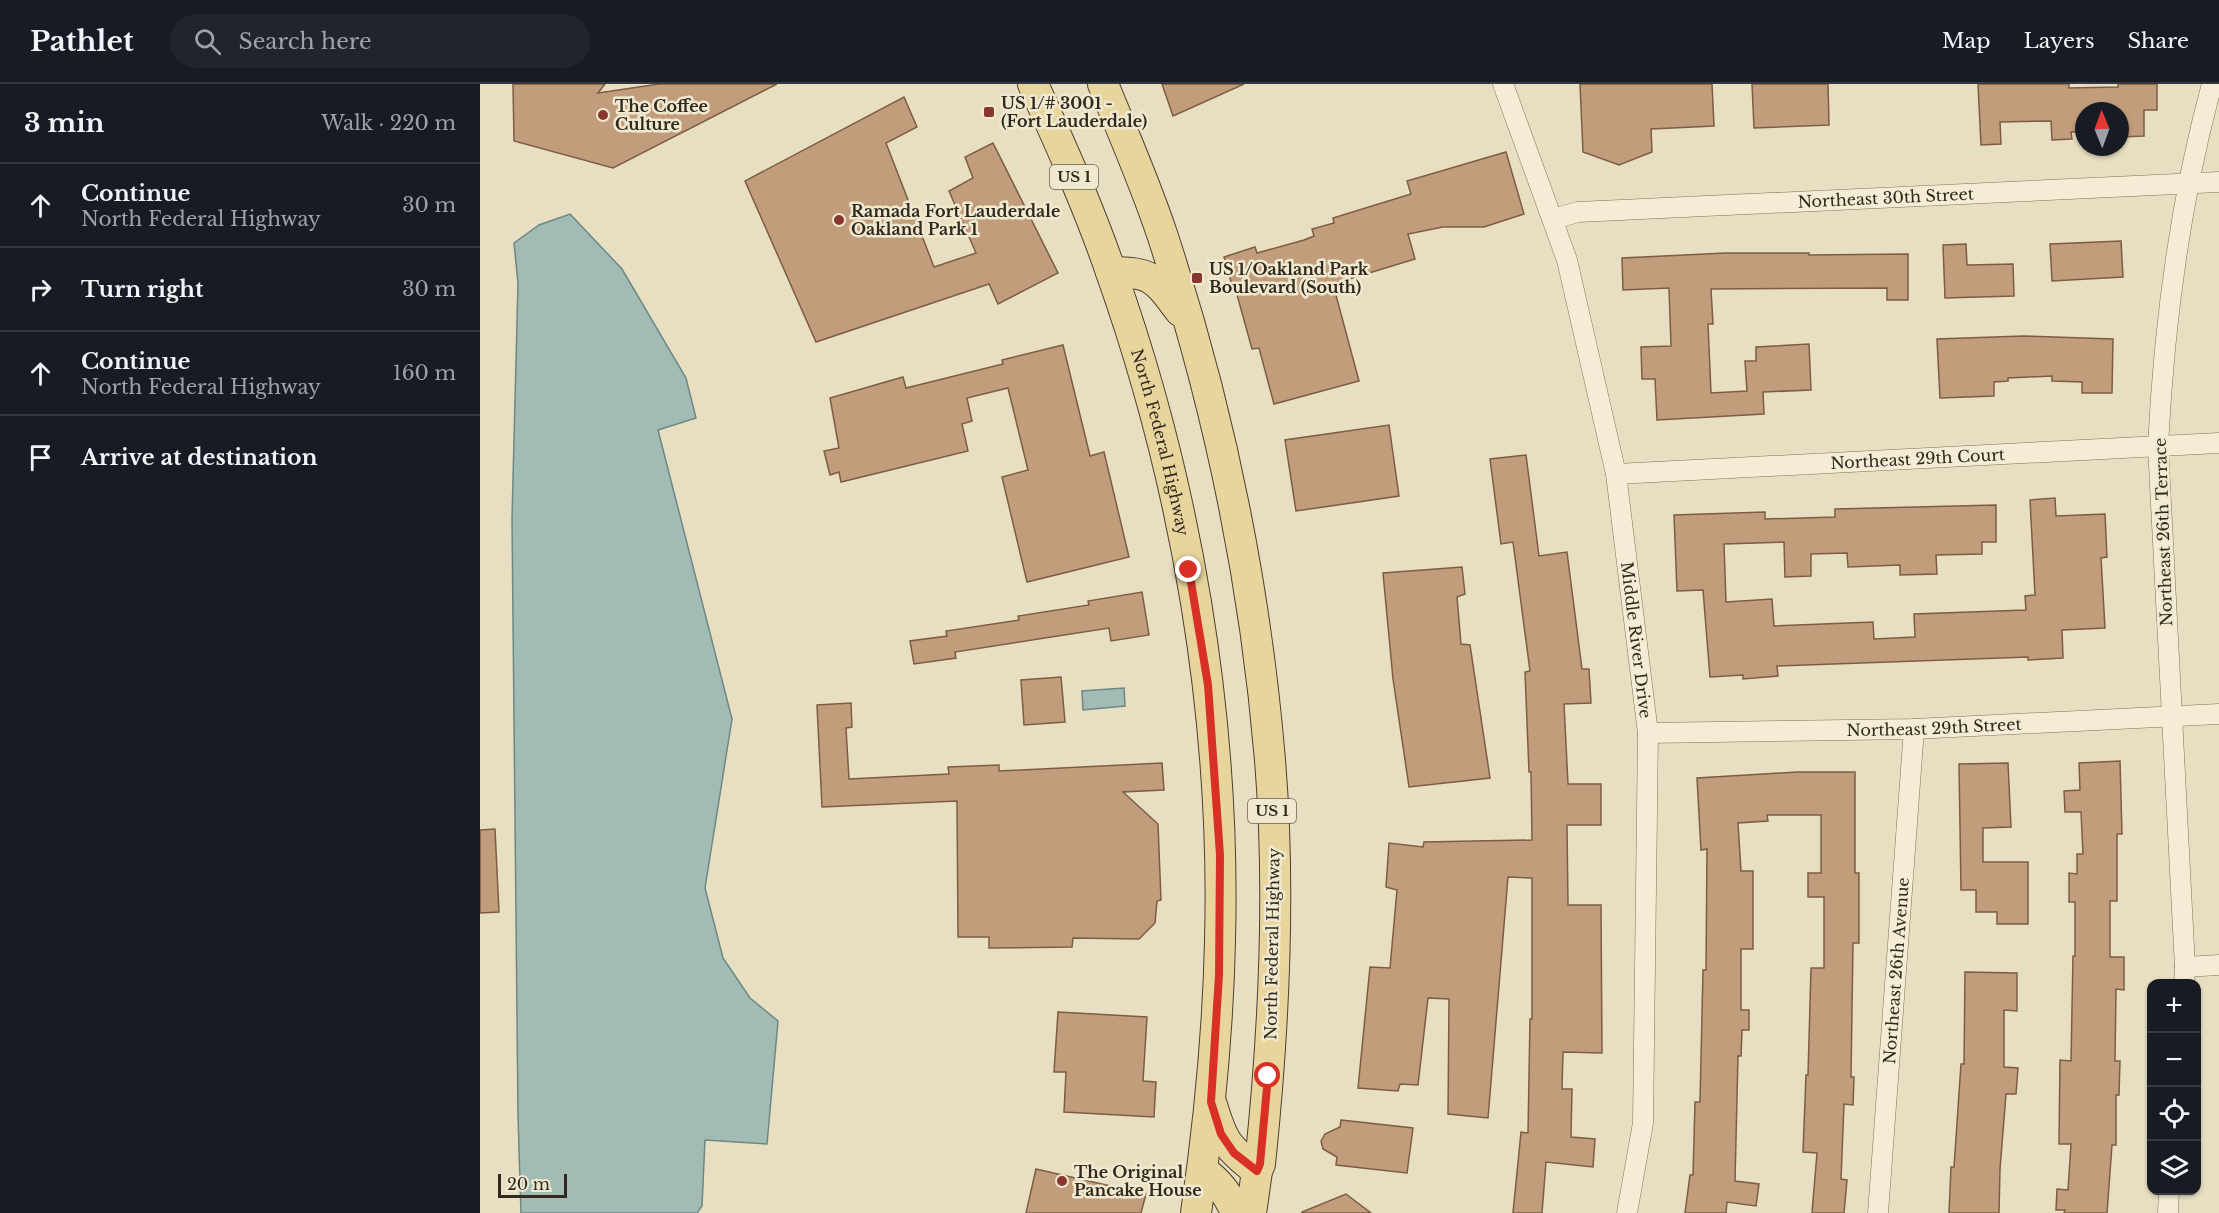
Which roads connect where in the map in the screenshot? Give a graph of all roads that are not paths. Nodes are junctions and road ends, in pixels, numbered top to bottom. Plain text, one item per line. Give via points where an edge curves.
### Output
1 (1033, 84) edge
2 (1103, 84) edge
3 (1503, 84) edge
4 (2212, 84) edge
5 (2219, 182) edge
6 (2189, 183) junction
7 (1554, 219) junction
8 (1111, 272) junction
9 (1190, 323) junction
10 (2219, 443) edge
11 (2158, 446) junction
12 (1616, 474) junction
13 (2219, 714) edge
14 (2172, 716) junction
15 (1914, 729) junction
16 (1648, 733) junction
17 (2219, 965) edge
18 (2184, 975) edge
19 (1211, 1102) junction
20 (1203, 1171) junction
21 (1257, 1171) junction
22 (2169, 1195) edge
23 (1196, 1213) edge
24 (1236, 1213) edge
25 (1251, 1213) edge
26 (1627, 1213) edge
27 (1878, 1213) edge
28 (2168, 1213) edge

1 - 8 main road, North Federal Highway / US 1
2 - 9 main road, North Federal Highway / US 1 via 1161,231
3 - 7 street, Middle River Drive
4 - 6 street, Northeast 26th Terrace
5 - 6 street, Northeast 30th Street
6 - 7 street, Northeast 30th Street via 1578,212
6 - 11 street, Northeast 26th Terrace via 2169,317
7 - 12 street, Middle River Drive
8 - 9 main road via 1135,272 1158,282
8 - 19 main road, North Federal Highway / US 1 via 1179,514 1208,685 1220,855 1220,957
9 - 21 main road, North Federal Highway / US 1 via 1241,539 1270,761 1274,966 1267,1105
10 - 11 street, Northeast 29th Court
11 - 12 street, Northeast 29th Court
11 - 14 street, Northeast 26th Terrace
12 - 16 street, Middle River Drive
13 - 14 street, Northeast 29th Street
14 - 15 street, Northeast 29th Street
14 - 18 street, Northeast 26th Terrace
15 - 16 street, Northeast 29th Street
15 - 27 street, Northeast 26th Avenue
16 - 26 street, Middle River Drive via 1643,1123
17 - 18 street
19 - 20 main road, North Federal Highway / US 1
19 - 21 main road via 1221,1134 1234,1153
20 - 23 main road, North Federal Highway / US 1
20 - 24 main road via 1217,1181
21 - 25 main road, North Federal Highway / US 1
22 - 28 street

